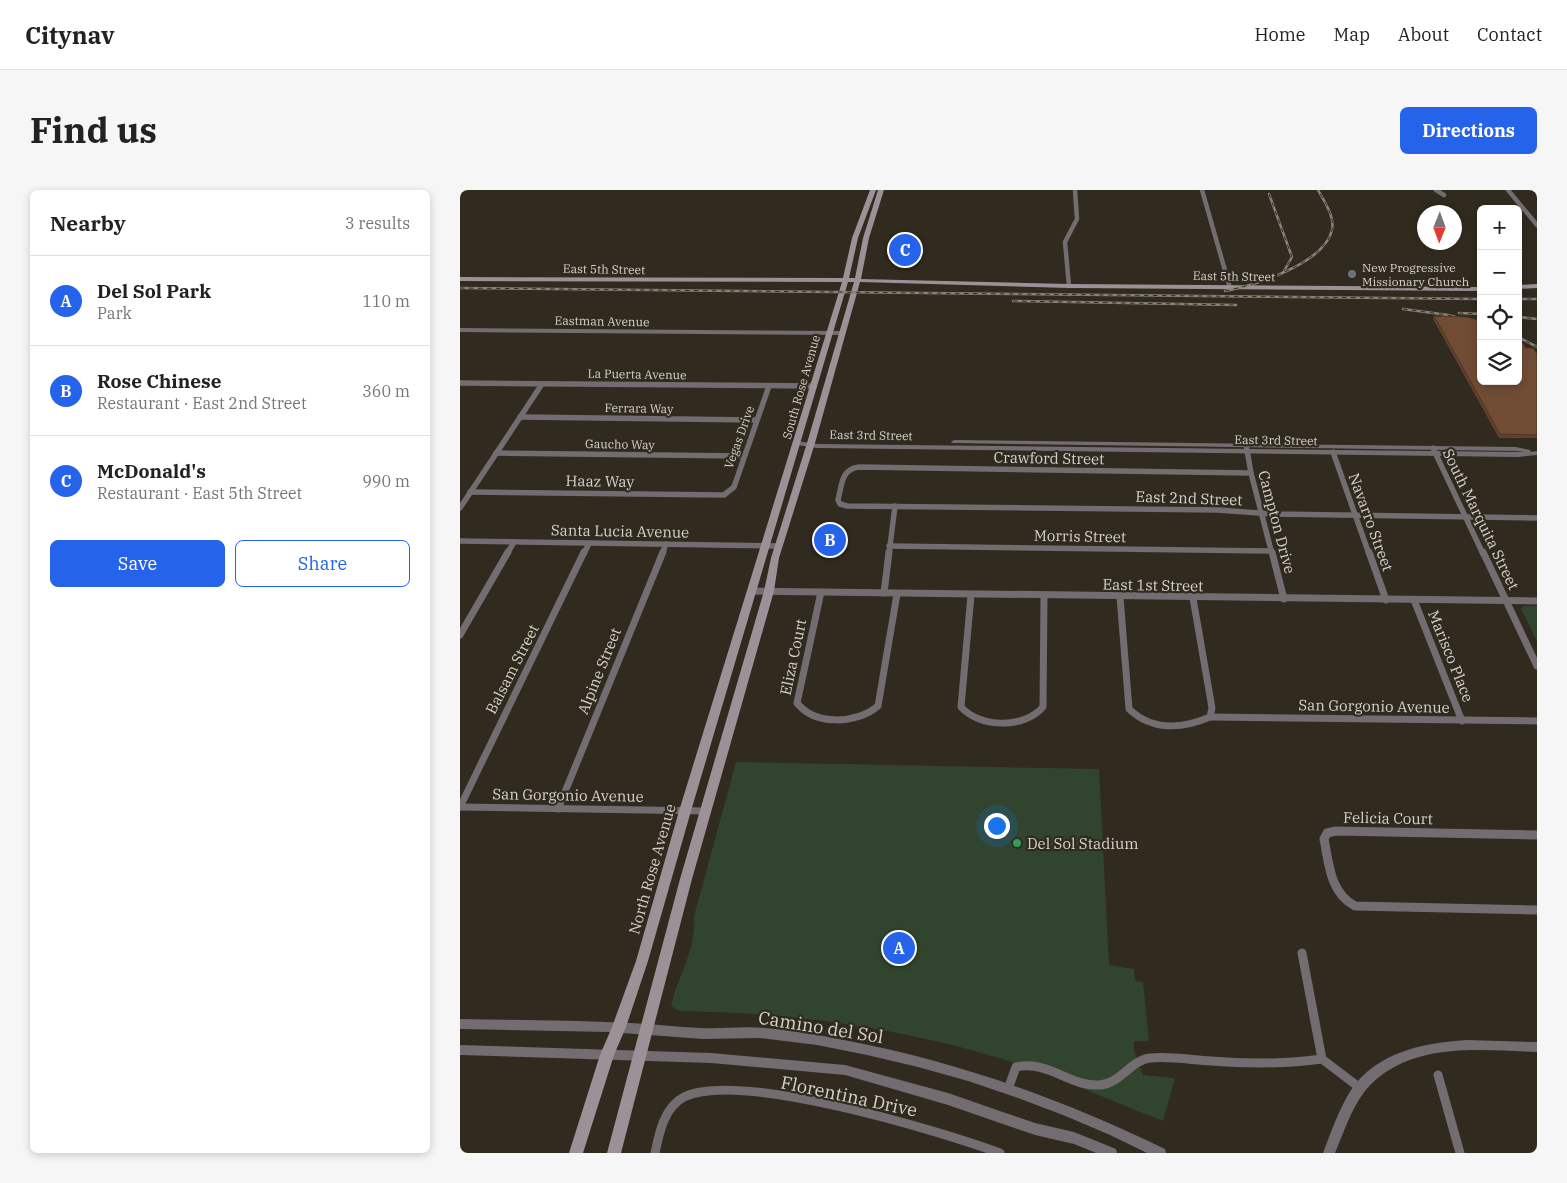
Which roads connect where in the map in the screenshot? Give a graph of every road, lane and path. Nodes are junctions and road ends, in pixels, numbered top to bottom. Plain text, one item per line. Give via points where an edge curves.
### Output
1 (873, 190) edge
2 (881, 190) edge
3 (1075, 190) edge
4 (1202, 190) edge
5 (1436, 190) edge
6 (1508, 190) edge
7 (1444, 195) dead end
8 (864, 213) junction
9 (1537, 225) edge
10 (867, 235) junction
11 (460, 279) edge
12 (845, 282) junction
13 (856, 282) junction
14 (1069, 286) junction
15 (1537, 286) edge
16 (1522, 287) edge
17 (1230, 288) junction
18 (1477, 289) edge
19 (460, 330) edge
20 (829, 335) junction
21 (841, 335) junction
22 (460, 383) edge
23 (542, 384) junction
24 (768, 386) junction
25 (813, 386) junction
26 (520, 416) junction
27 (756, 420) junction
28 (797, 443) junction
29 (811, 444) junction
30 (1246, 448) junction
31 (1363, 449) junction
32 (1434, 451) junction
33 (496, 452) junction
34 (1333, 452) junction
35 (1537, 453) edge
36 (743, 456) junction
37 (1251, 473) junction
38 (470, 492) junction
39 (728, 493) joint
40 (783, 493) junction
41 (840, 504) joint
42 (895, 506) junction
43 (460, 508) edge
44 (1261, 513) junction
45 (1356, 515) junction
46 (1467, 517) junction
47 (1537, 518) edge
48 (784, 530) junction
49 (460, 541) edge
50 (514, 542) junction
51 (589, 543) junction
52 (666, 544) junction
53 (766, 546) junction
54 (779, 546) junction
55 (889, 546) junction
56 (1271, 551) junction
57 (752, 591) junction
58 (768, 591) junction
59 (821, 592) junction
60 (884, 594) junction
61 (897, 594) junction
62 (971, 595) junction
63 (1044, 596) junction
64 (1120, 597) junction
65 (1193, 598) junction
66 (1284, 599) junction
67 (1386, 600) junction
68 (1414, 600) junction
69 (1506, 601) junction
70 (1537, 601) edge
71 (460, 635) edge
72 (1537, 666) edge
73 (1210, 717) junction
74 (1537, 720) edge
75 (1462, 721) junction
76 (460, 807) edge
77 (558, 809) junction
78 (685, 811) junction
79 (705, 811) junction
80 (1537, 835) edge
81 (1537, 910) edge
82 (1302, 953) dead end
83 (460, 1024) edge
84 (619, 1027) junction
85 (645, 1028) junction
86 (1537, 1047) edge
87 (460, 1050) edge
88 (607, 1055) junction
89 (639, 1055) junction
90 (1322, 1059) junction
91 (1438, 1075) dead end
92 (1360, 1088) junction
93 (1008, 1089) junction
94 (576, 1153) edge
95 (614, 1153) edge
96 (655, 1153) edge
97 (1000, 1153) edge
98 (1112, 1153) edge
99 (1160, 1153) edge
100 (1329, 1153) edge
101 (1460, 1153) edge

1 - 8 main road, South Rose Avenue
2 - 10 main road, South Rose Avenue
3 - 14 street via 1077,219 1065,242
4 - 17 street
5 - 7 street
6 - 9 street
8 - 10 main road via 868,220 863,233
8 - 12 main road, South Rose Avenue
10 - 13 main road, South Rose Avenue
11 - 12 main road, East 5th Street
12 - 13 main road, East 5th Street
12 - 20 main road, South Rose Avenue
13 - 14 main road, East 5th Street
13 - 21 main road, South Rose Avenue
14 - 17 main road, East 5th Street
15 - 16 main road
17 - 18 main road, East 5th Street
19 - 20 street, Eastman Avenue
20 - 21 street, Eastman Avenue
20 - 25 main road, South Rose Avenue
21 - 29 main road, South Rose Avenue
22 - 23 street, La Puerta Avenue
23 - 24 street, La Puerta Avenue
23 - 26 street
24 - 25 street, La Puerta Avenue
24 - 27 street, Vegas Drive
25 - 28 main road, South Rose Avenue
26 - 27 street, Ferrara Way
26 - 33 street
27 - 36 street, Vegas Drive
28 - 29 street, East 3rd Street
28 - 40 main road, South Rose Avenue
29 - 30 street, East 3rd Street
29 - 48 main road, South Rose Avenue
30 - 31 street, East 3rd Street
30 - 34 street, East 3rd Street
30 - 37 street, Campton Drive
31 - 32 street, East 3rd Street
31 - 34 street, East 3rd Street
32 - 35 street, East 3rd Street
32 - 46 street, South Marquita Street
33 - 36 street, Gaucho Way
33 - 38 street
34 - 45 street, Navarro Street
36 - 39 street, Vegas Drive via 734,487
37 - 41 street, Crawford Street via 859,467 848,469 843,475 838,497
37 - 44 street, Campton Drive
38 - 39 street, Haaz Way via 713,496
38 - 43 street
40 - 48 main road via 788,497 778,526
40 - 53 main road, South Rose Avenue
41 - 42 street, East 2nd Street
42 - 44 street, East 2nd Street
42 - 55 street
44 - 45 street, East 2nd Street
44 - 56 street, Campton Drive
45 - 46 street, East 2nd Street
45 - 67 street, Navarro Street
46 - 47 street, East 2nd Street
46 - 69 street, South Marquita Street
48 - 54 main road, South Rose Avenue
49 - 50 street, Santa Lucia Avenue
50 - 51 street, Santa Lucia Avenue
50 - 71 street
51 - 52 street, Santa Lucia Avenue
51 - 76 street, Balsam Street
52 - 53 street, Santa Lucia Avenue
52 - 77 street, Alpine Street
53 - 54 street, Santa Lucia Avenue
53 - 57 main road, South Rose Avenue
54 - 58 main road, South Rose Avenue
55 - 56 street, Morris Street
55 - 60 street
56 - 66 street, Campton Drive
57 - 58 street, East 1st Street
57 - 78 main road, North Rose Avenue
58 - 59 street, East 1st Street
58 - 79 main road
59 - 60 street, East 1st Street
59 - 61 street, Eliza Court via 797,703 809,714 840,720 870,713 878,706
60 - 61 street, East 1st Street
61 - 62 street, East 1st Street
62 - 63 street, East 1st Street
62 - 63 street via 961,707 966,714 998,722 1033,717 1043,707
63 - 64 street, East 1st Street
64 - 65 street, East 1st Street
64 - 73 street via 1129,709 1143,720 1161,725 1186,726
65 - 66 street, East 1st Street
65 - 73 street via 1212,708
66 - 67 street, East 1st Street
67 - 68 street, East 1st Street
68 - 69 street, East 1st Street
68 - 75 street, Marisco Place
69 - 70 street, East 1st Street
69 - 72 street, South Marquita Street
73 - 75 street, San Gorgonio Avenue
74 - 75 street, San Gorgonio Avenue
76 - 77 street, San Gorgonio Avenue
77 - 78 street, San Gorgonio Avenue
78 - 79 street, San Gorgonio Avenue
78 - 84 main road, North Rose Avenue via 642,961
79 - 85 main road
80 - 81 street, Felicia Court via 1336,831 1327,834 1324,840 1337,893 1348,904
82 - 90 street
83 - 84 street, Camino del Sol
84 - 85 street, Camino del Sol
84 - 88 main road, North Rose Avenue
85 - 89 main road
85 - 93 street, Camino del Sol via 804,1038 896,1058
86 - 92 street via 1459,1045 1430,1049 1395,1060
87 - 88 street
88 - 89 street
88 - 94 main road, North Rose Avenue
89 - 95 main road
89 - 98 street via 845,1070 1074,1138
90 - 92 street
90 - 93 street via 1255,1062 1149,1058 1133,1064 1116,1079 1102,1085 1071,1079 1053,1069 1028,1063 1016,1067
91 - 101 street
92 - 100 street
93 - 99 street, Camino del Sol
96 - 97 street, Florentina Drive via 660,1128 673,1106 688,1095 705,1091 755,1093 823,1104 888,1118

